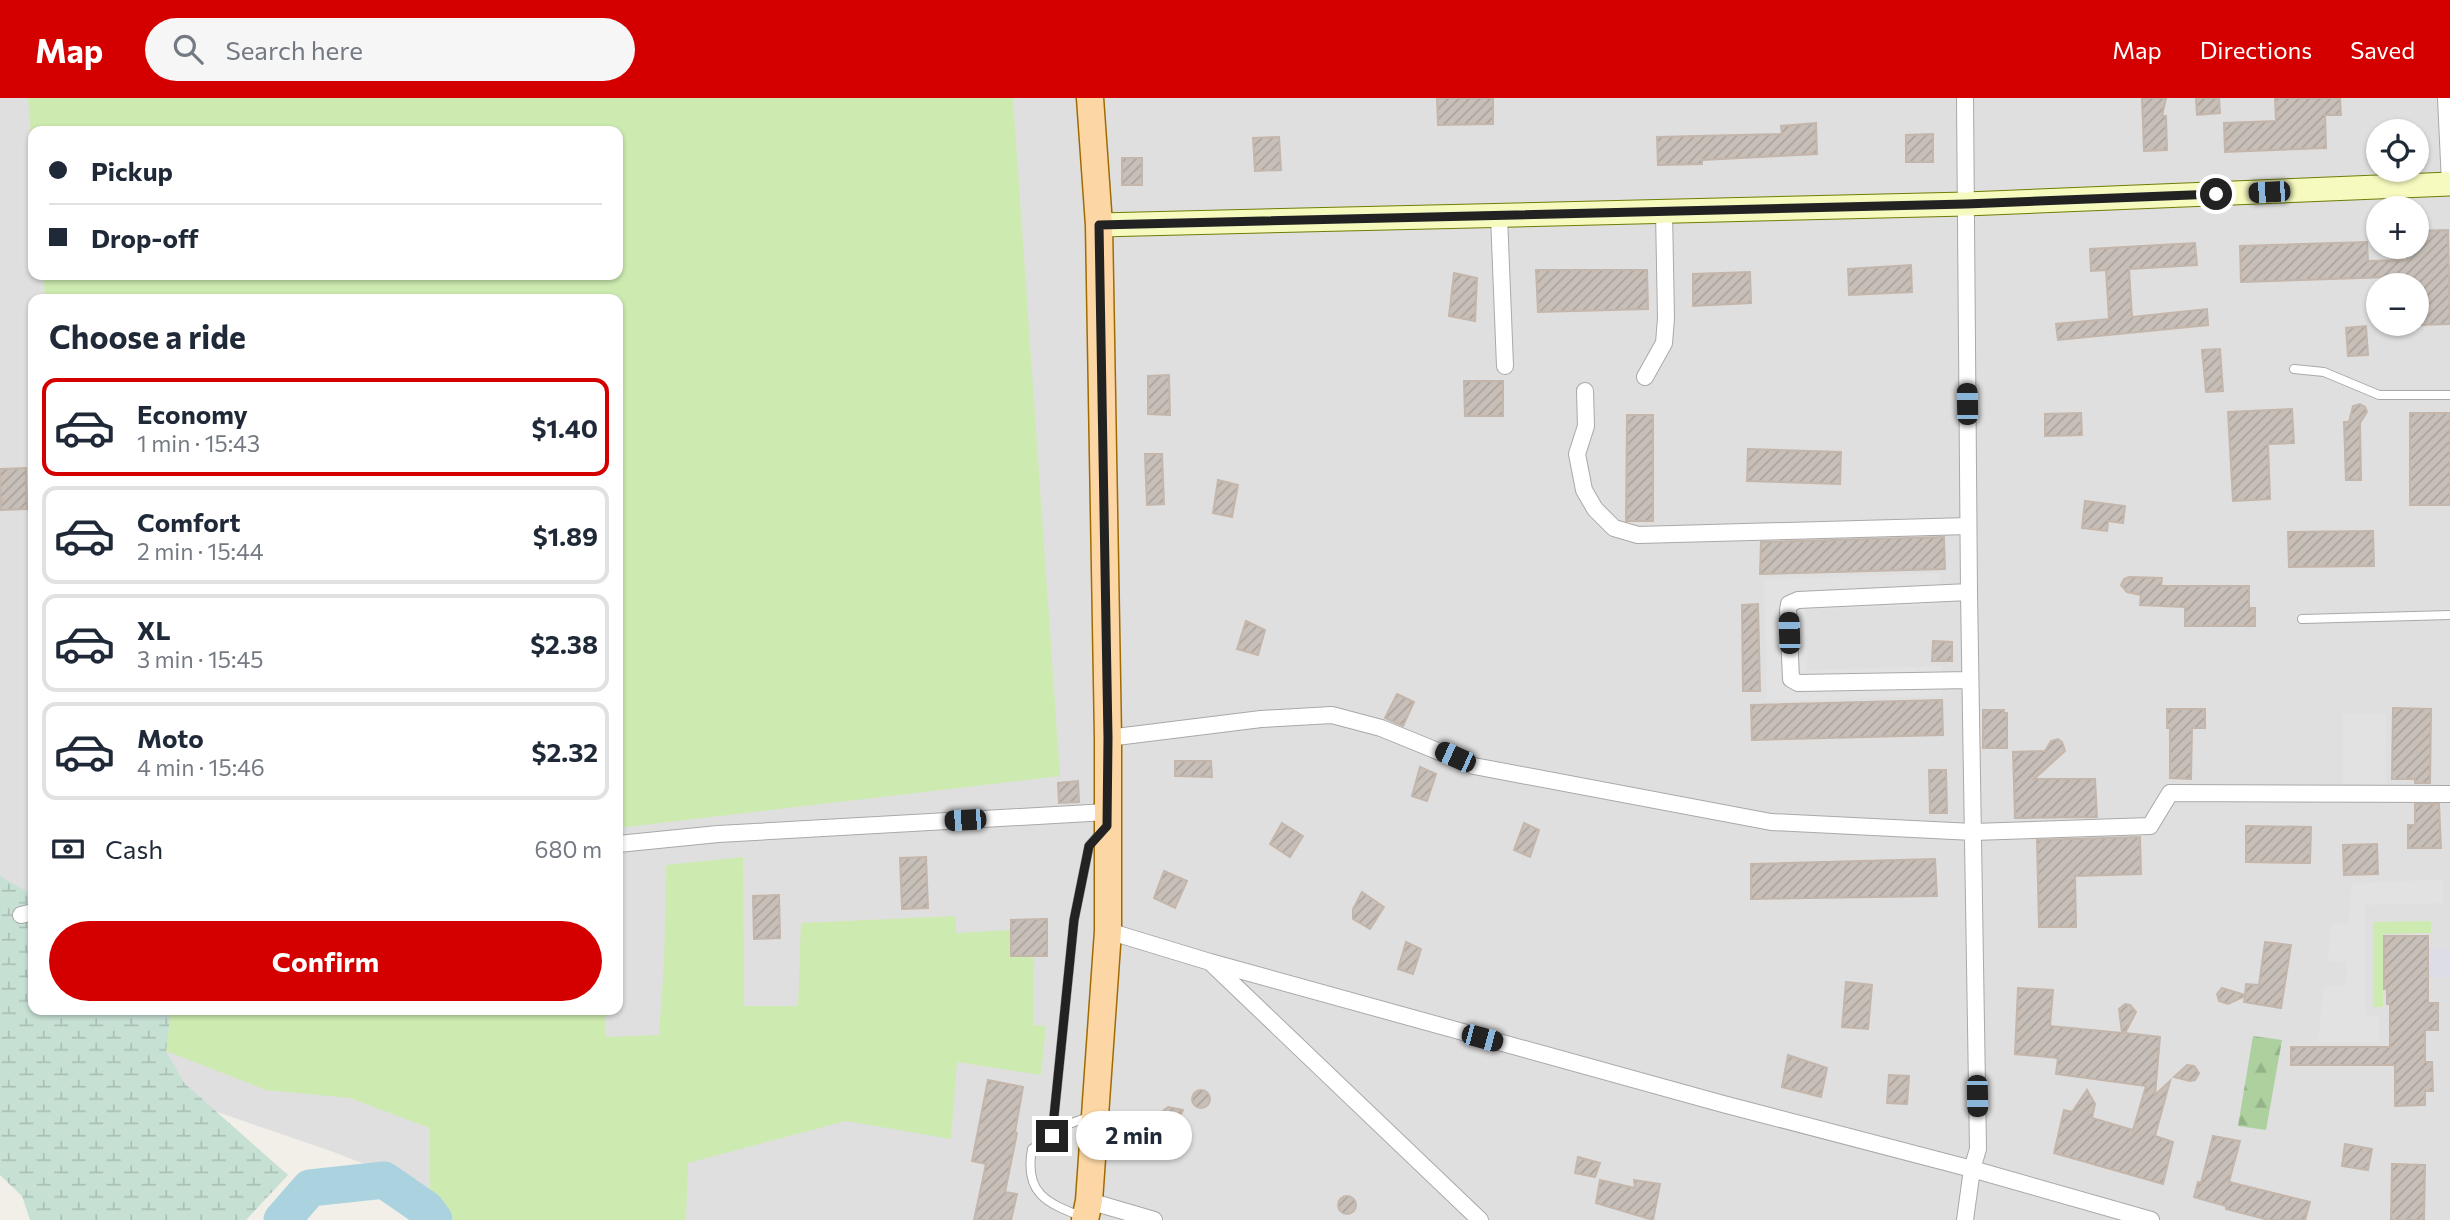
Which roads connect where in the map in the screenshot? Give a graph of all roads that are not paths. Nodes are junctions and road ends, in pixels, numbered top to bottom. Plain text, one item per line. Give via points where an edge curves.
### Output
1 (1090, 98) edge
2 (1965, 98) edge
3 (2446, 98) edge
4 (2450, 184) edge
5 (1966, 204) junction
6 (1664, 212) junction
7 (1499, 216) junction
8 (1099, 225) junction
9 (1505, 366) dead end
10 (2294, 369) dead end
11 (1646, 377) dead end
12 (1585, 391) dead end
13 (2450, 395) edge
14 (1968, 526) junction
15 (1969, 592) junction
16 (2450, 615) edge
17 (2302, 619) dead end
18 (1970, 680) junction
19 (1108, 738) junction
20 (2450, 794) edge
21 (1107, 819) junction
22 (1973, 832) junction
23 (623, 844) edge
24 (1108, 930) junction
25 (1210, 962) junction
26 (1095, 1114) junction
27 (1052, 1136) junction
28 (1972, 1169) junction
29 (1087, 1213) edge
30 (1154, 1220) edge
31 (1480, 1220) edge
32 (1965, 1220) edge
33 (2151, 1220) edge

1 - 8 main road
2 - 5 street
3 - 4 street
4 - 5 main road
5 - 6 main road
5 - 14 street
6 - 7 main road
6 - 11 street via 1664,343
7 - 8 main road
7 - 9 street
8 - 19 main road
10 - 13 lane via 2324,372 2379,395
12 - 14 street via 1586,426 1577,454 1584,490 1614,528 1638,535
14 - 15 street
15 - 18 street
15 - 18 street via 1798,600 1789,604 1788,610 1791,678 1798,682
16 - 17 lane
18 - 22 street
19 - 21 main road
19 - 22 street via 1332,715 1381,728 1474,766 1771,822
20 - 22 street via 2170,793 2150,826
21 - 23 street via 718,834
21 - 24 main road
21 - 27 lane via 1089,846 1074,920
22 - 28 street via 1978,1149
24 - 25 street
24 - 26 main road
25 - 28 street
25 - 31 street
26 - 27 lane
26 - 29 main road
27 - 29 lane via 1032,1149 1029,1168 1037,1192 1056,1207
28 - 32 street
28 - 33 street
29 - 30 street

